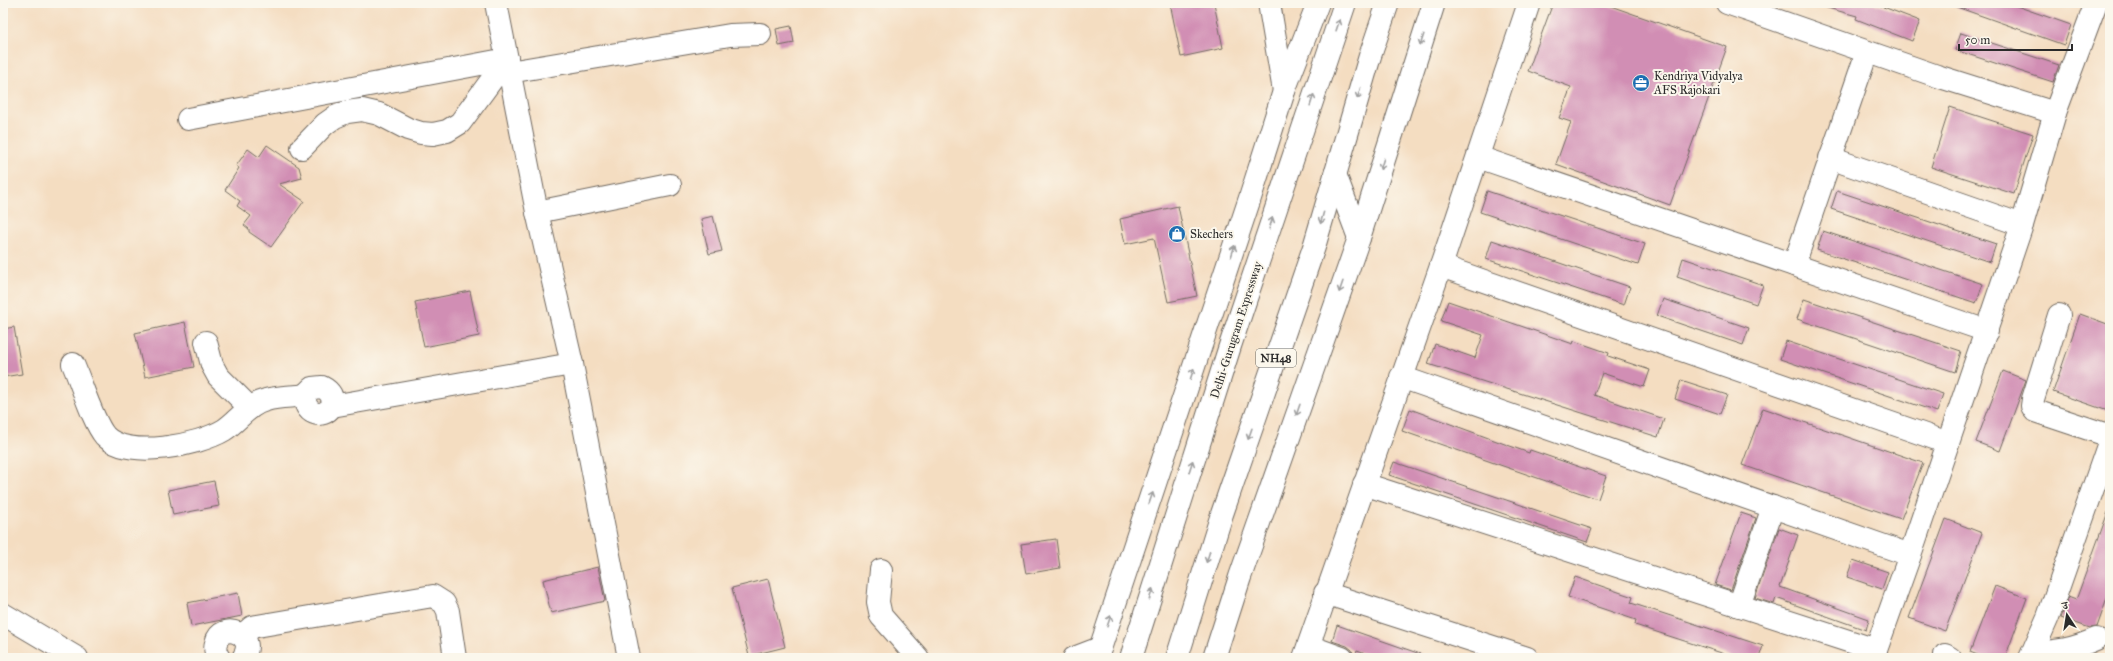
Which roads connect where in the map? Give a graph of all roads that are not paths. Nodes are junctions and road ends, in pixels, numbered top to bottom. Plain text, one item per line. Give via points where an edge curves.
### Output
1 (496, 3) edge
2 (1269, 3) edge
3 (1318, 3) edge
4 (1345, 3) edge
5 (1388, 3) edge
6 (1434, 3) edge
7 (1529, 3) edge
8 (1727, 3) edge
9 (2096, 3) edge
10 (760, 34) dead end
11 (1867, 52) junction
12 (508, 65) junction
13 (1284, 92) junction
14 (2055, 114) junction
15 (188, 119) dead end
16 (302, 148) dead end
17 (1478, 157) junction
18 (1830, 158) junction
19 (1335, 174) junction
20 (670, 185) dead end
21 (537, 212) junction
22 (2022, 225) junction
23 (1359, 238) junction
24 (1440, 266) junction
25 (1794, 266) junction
26 (2059, 315) dead end
27 (1987, 331) junction
28 (206, 342) dead end
29 (73, 364) dead end
30 (572, 364) junction
31 (1401, 377) junction
32 (250, 408) junction
33 (2110, 436) edge
34 (2110, 440) edge
35 (1948, 443) junction
36 (1364, 484) junction
37 (1773, 507) junction
38 (1910, 555) junction
39 (881, 570) dead end
40 (1325, 593) junction
41 (1739, 606) junction
42 (3, 614) edge
43 (242, 636) junction
44 (2096, 639) dead end
45 (1306, 652) edge
46 (1099, 653) edge
47 (1874, 654) edge
48 (2031, 655) edge
49 (77, 658) edge
50 (219, 658) edge
51 (243, 658) edge
52 (455, 658) edge
53 (629, 658) edge
54 (918, 658) edge
55 (1074, 658) edge
56 (1131, 658) edge
57 (1177, 658) edge
58 (1214, 658) edge
59 (1342, 658) edge
60 (1525, 658) edge

1 - 12 main road
2 - 13 main road
3 - 13 main road
56 -> 4 main road, Delhi-Gurugram Expressway via 1230,346
5 -> 19 main road, NH48
6 -> 23 main road
7 - 17 main road
8 - 11 main road
9 - 14 main road
10 - 12 main road via 730,35
11 - 14 main road
11 - 18 main road
12 - 15 main road
12 - 16 main road via 460,123 447,131 421,133 379,114 362,110 335,117
12 - 21 main road
46 -> 13 main road
14 - 22 main road
17 - 24 main road
17 - 25 main road
18 - 22 main road
18 - 25 main road
19 - 23 main road
19 -> 57 main road, NH48 via 1314,247 1222,514
20 - 21 main road
21 - 30 main road
22 - 27 main road
23 -> 58 main road
24 - 31 main road
24 - 35 main road
25 - 27 main road
26 - 33 main road via 2032,398 2032,406 2035,411
27 - 35 main road
28 - 32 main road via 218,376
29 - 32 main road via 105,436 115,444 128,448 145,449 175,445 212,436 230,426
30 - 32 main road via 332,406 325,413 316,414 308,409 305,405 306,396 266,400
30 - 53 main road
31 - 36 main road
31 - 37 main road
34 - 48 main road via 2048,618
35 - 38 main road
36 - 40 main road
36 - 41 main road
37 - 38 main road
37 - 41 main road
38 - 47 main road
39 - 54 main road via 878,602 881,616
40 - 45 main road
40 - 60 main road
41 - 47 main road
42 - 49 main road
43 - 50 main road via 230,631 220,636 215,646
43 - 51 main road via 247,643
43 - 52 main road via 257,626 433,596 444,603 448,611
44 - 48 main road via 2076,648
45 - 59 main road
46 - 55 main road

